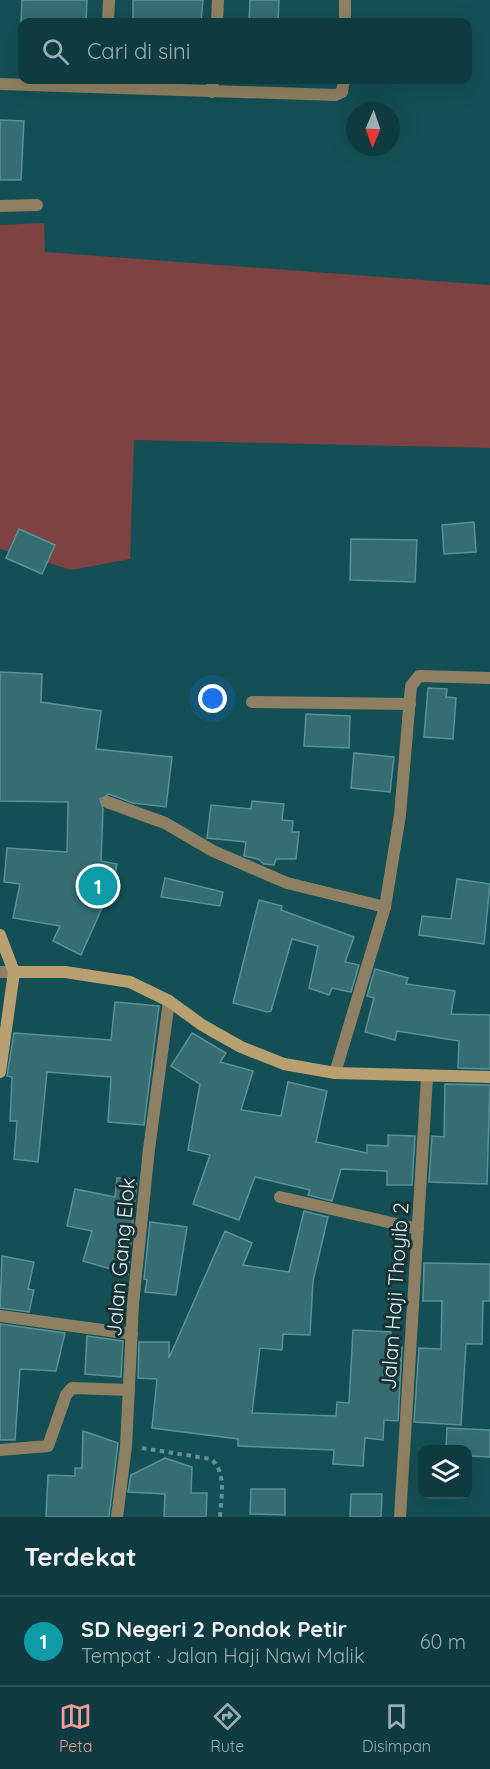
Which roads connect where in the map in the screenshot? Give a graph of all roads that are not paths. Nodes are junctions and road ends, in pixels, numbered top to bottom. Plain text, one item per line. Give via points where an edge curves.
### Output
1 (109, 0) edge
2 (218, 0) edge
3 (345, 0) edge
4 (108, 18) edge
5 (217, 18) edge
6 (345, 18) edge
7 (0, 84) edge
8 (106, 84) edge
9 (343, 84) edge
10 (212, 86) edge
11 (37, 205) dead end
12 (0, 206) edge
13 (490, 678) edge
14 (252, 702) dead end
15 (410, 704) junction
16 (107, 802) dead end
17 (385, 907) junction
18 (0, 936) edge
19 (0, 972) edge
20 (14, 972) junction
21 (169, 1001) junction
22 (0, 1072) edge
23 (335, 1073) junction
24 (427, 1077) junction
25 (490, 1077) edge
26 (280, 1197) dead end
27 (418, 1229) junction
28 (0, 1316) edge
29 (132, 1334) junction
30 (129, 1390) junction
31 (0, 1450) edge
32 (117, 1517) edge
33 (400, 1517) edge

1 - 4 street
2 - 5 street
3 - 6 street
7 - 8 street
8 - 10 street
9 - 10 street via 342,92 336,95
11 - 12 street
13 - 15 street via 419,676 411,686
14 - 15 street
15 - 17 street via 400,815
16 - 17 street via 165,823 213,850 287,883
17 - 23 street
18 - 20 main road
19 - 20 street
20 - 21 main road via 93,974 130,982
20 - 22 main road
21 - 23 main road via 241,1047 284,1064
21 - 29 street, Jalan Gang Elok via 149,1149
23 - 24 main road
24 - 25 main road
24 - 27 street, Jalan Haji Thoyib 2
26 - 27 street
27 - 33 street, Jalan Haji Thoyib 2
28 - 29 street
29 - 30 street, Jalan Gang Elok
30 - 31 street via 72,1389 66,1395 48,1446
30 - 32 street, Jalan Gang Elok

